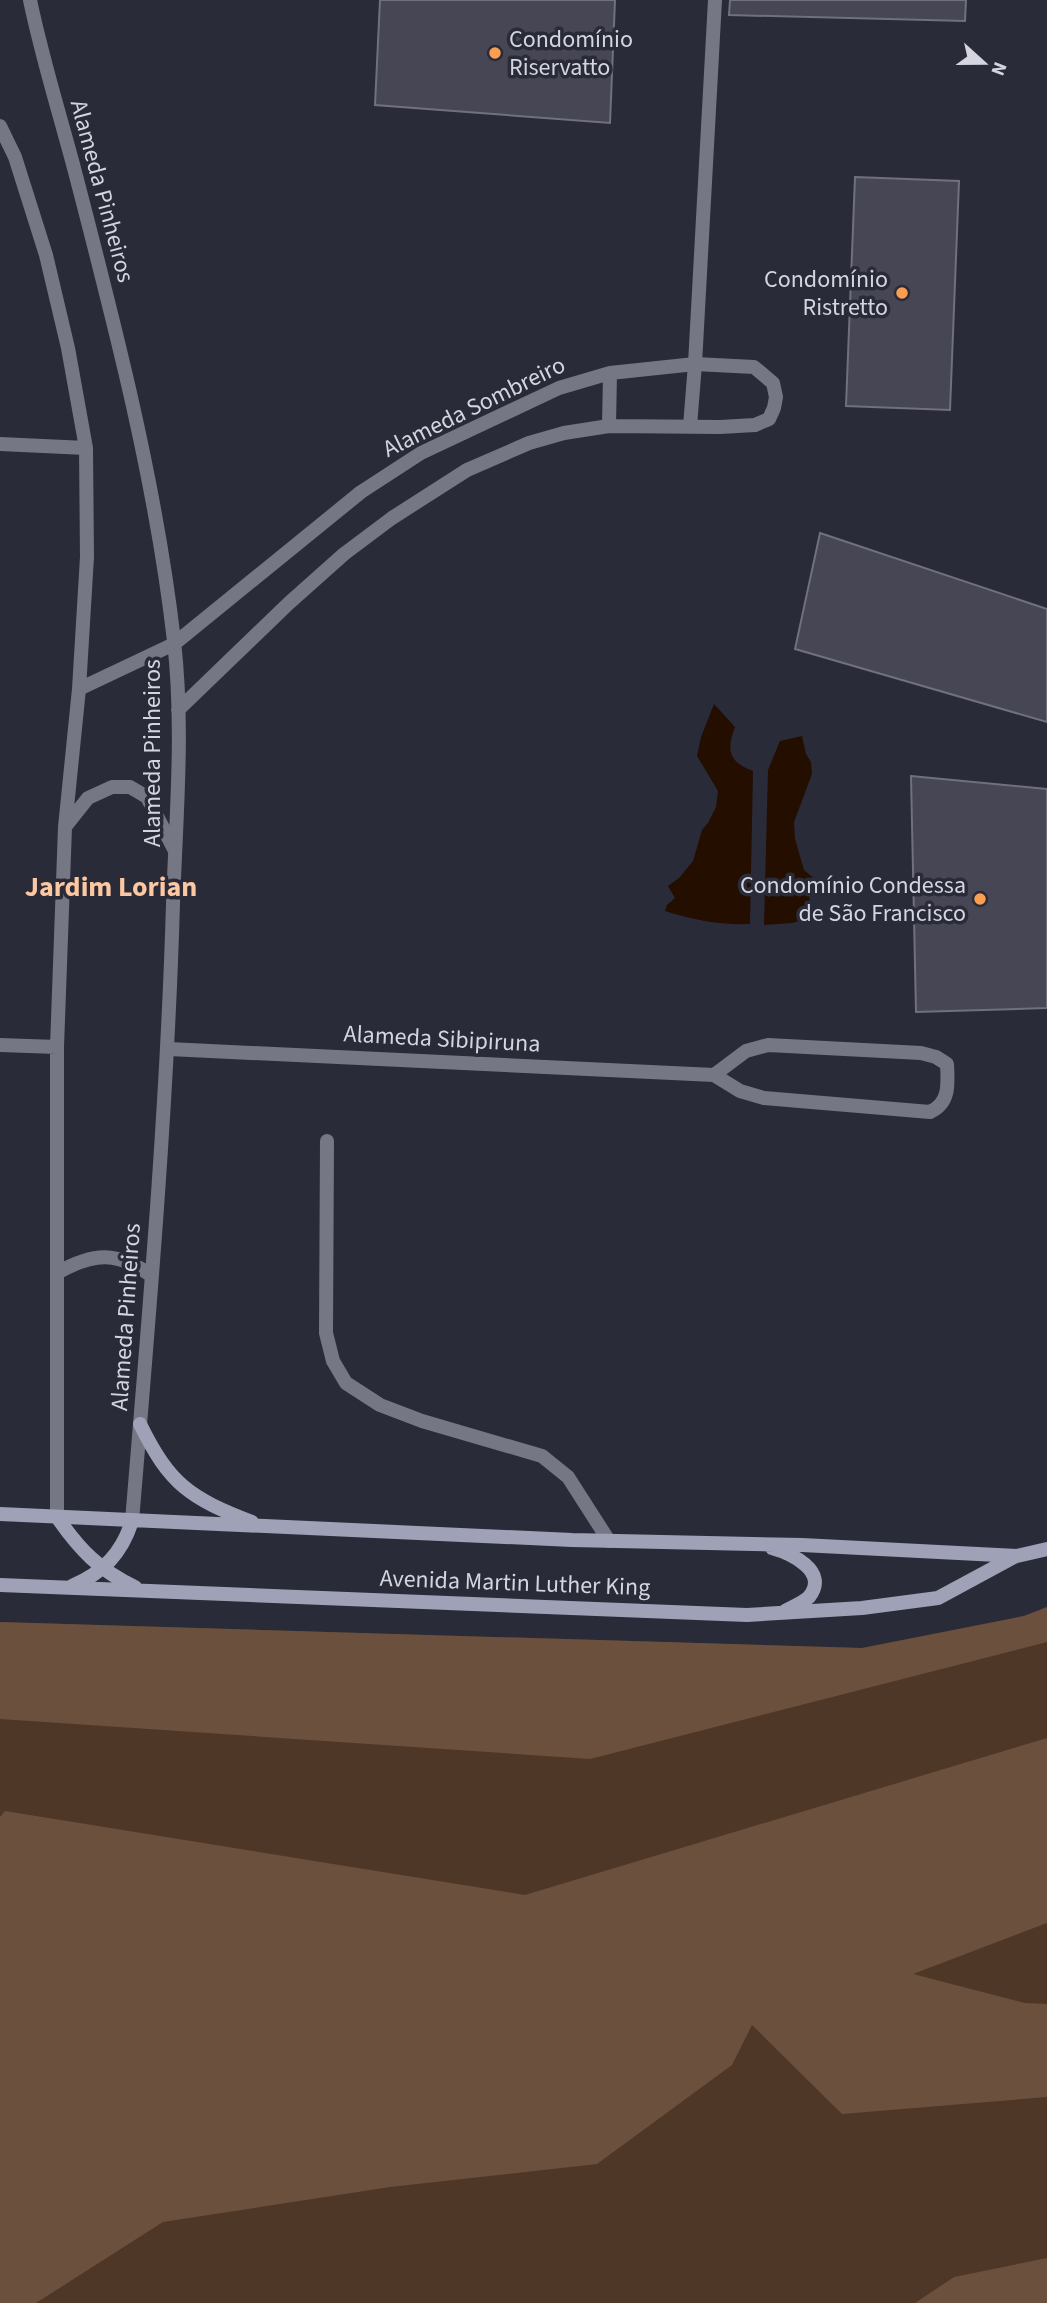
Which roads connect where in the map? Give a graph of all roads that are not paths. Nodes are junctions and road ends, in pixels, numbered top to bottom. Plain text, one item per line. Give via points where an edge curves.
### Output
1 (30, 0) edge
2 (715, 0) edge
3 (0, 125) edge
4 (695, 364) junction
5 (610, 373) junction
6 (609, 426) junction
7 (690, 426) junction
8 (0, 444) edge
9 (86, 448) junction
10 (174, 644) junction
11 (79, 689) junction
12 (178, 710) junction
13 (65, 827) junction
14 (175, 850) junction
15 (0, 1045) edge
16 (57, 1047) junction
17 (169, 1049) junction
18 (714, 1075) junction
19 (327, 1141) dead end
20 (57, 1273) junction
21 (152, 1276) junction
22 (140, 1424) junction
23 (0, 1514) edge
24 (57, 1517) junction
25 (132, 1521) junction
26 (264, 1527) junction
27 (609, 1541) junction
28 (758, 1545) junction
29 (1047, 1549) edge
30 (1017, 1556) junction
31 (102, 1569) junction
32 (0, 1585) edge
33 (68, 1588) junction
34 (145, 1591) junction
35 (780, 1613) junction

1 - 10 street, Alameda Pinheiros via 140,442 159,533
2 - 4 street
3 - 9 street via 46,255
4 - 5 street, Alameda Sombreiro
4 - 7 street
4 - 7 street, Alameda Sombreiro via 754,367 772,383 776,397 769,419 755,425
5 - 6 street
5 - 10 street, Alameda Sombreiro via 559,388 421,453 361,492
6 - 7 street, Alameda Sombreiro
6 - 12 street, Alameda Sombreiro via 529,443 441,485 344,554
8 - 9 street
9 - 11 street via 87,557
10 - 11 street, Alameda Sombreiro
10 - 12 street, Alameda Pinheiros
11 - 13 street
12 - 14 street, Alameda Pinheiros
13 - 14 street via 88,798 112,787 131,787 153,805
13 - 16 street
14 - 17 street, Alameda Pinheiros
15 - 16 street
16 - 20 street
17 - 18 street, Alameda Sibipiruna
17 - 21 street, Alameda Pinheiros
18 - 18 street via 740,1091 764,1098 930,1112 944,1102 948,1077 947,1064 920,1053 768,1045 746,1051
19 - 27 street via 326,1333 333,1361 346,1383 380,1405 422,1421 542,1456 568,1477
20 - 21 street via 79,1260 106,1255 135,1264
20 - 24 street
21 - 22 street, Alameda Pinheiros
22 - 25 street, Alameda Pinheiros
22 - 26 main road via 157,1457 193,1495
23 - 24 main road, Avenida Martin Luther King
24 - 25 main road, Avenida Martin Luther King
24 - 31 main road via 85,1555
25 - 26 main road, Avenida Martin Luther King
25 - 31 main road via 117,1556
26 - 27 main road, Avenida Martin Luther King
27 - 28 main road, Avenida Martin Luther King
28 - 30 main road, Avenida Martin Luther King
28 - 35 main road via 795,1557 813,1574 808,1598
29 - 30 main road, Avenida Martin Luther King
30 - 35 main road, Avenida Martin Luther King via 938,1598
31 - 33 main road
31 - 34 main road
32 - 33 main road, Avenida Martin Luther King
33 - 34 main road, Avenida Martin Luther King
34 - 35 main road, Avenida Martin Luther King

